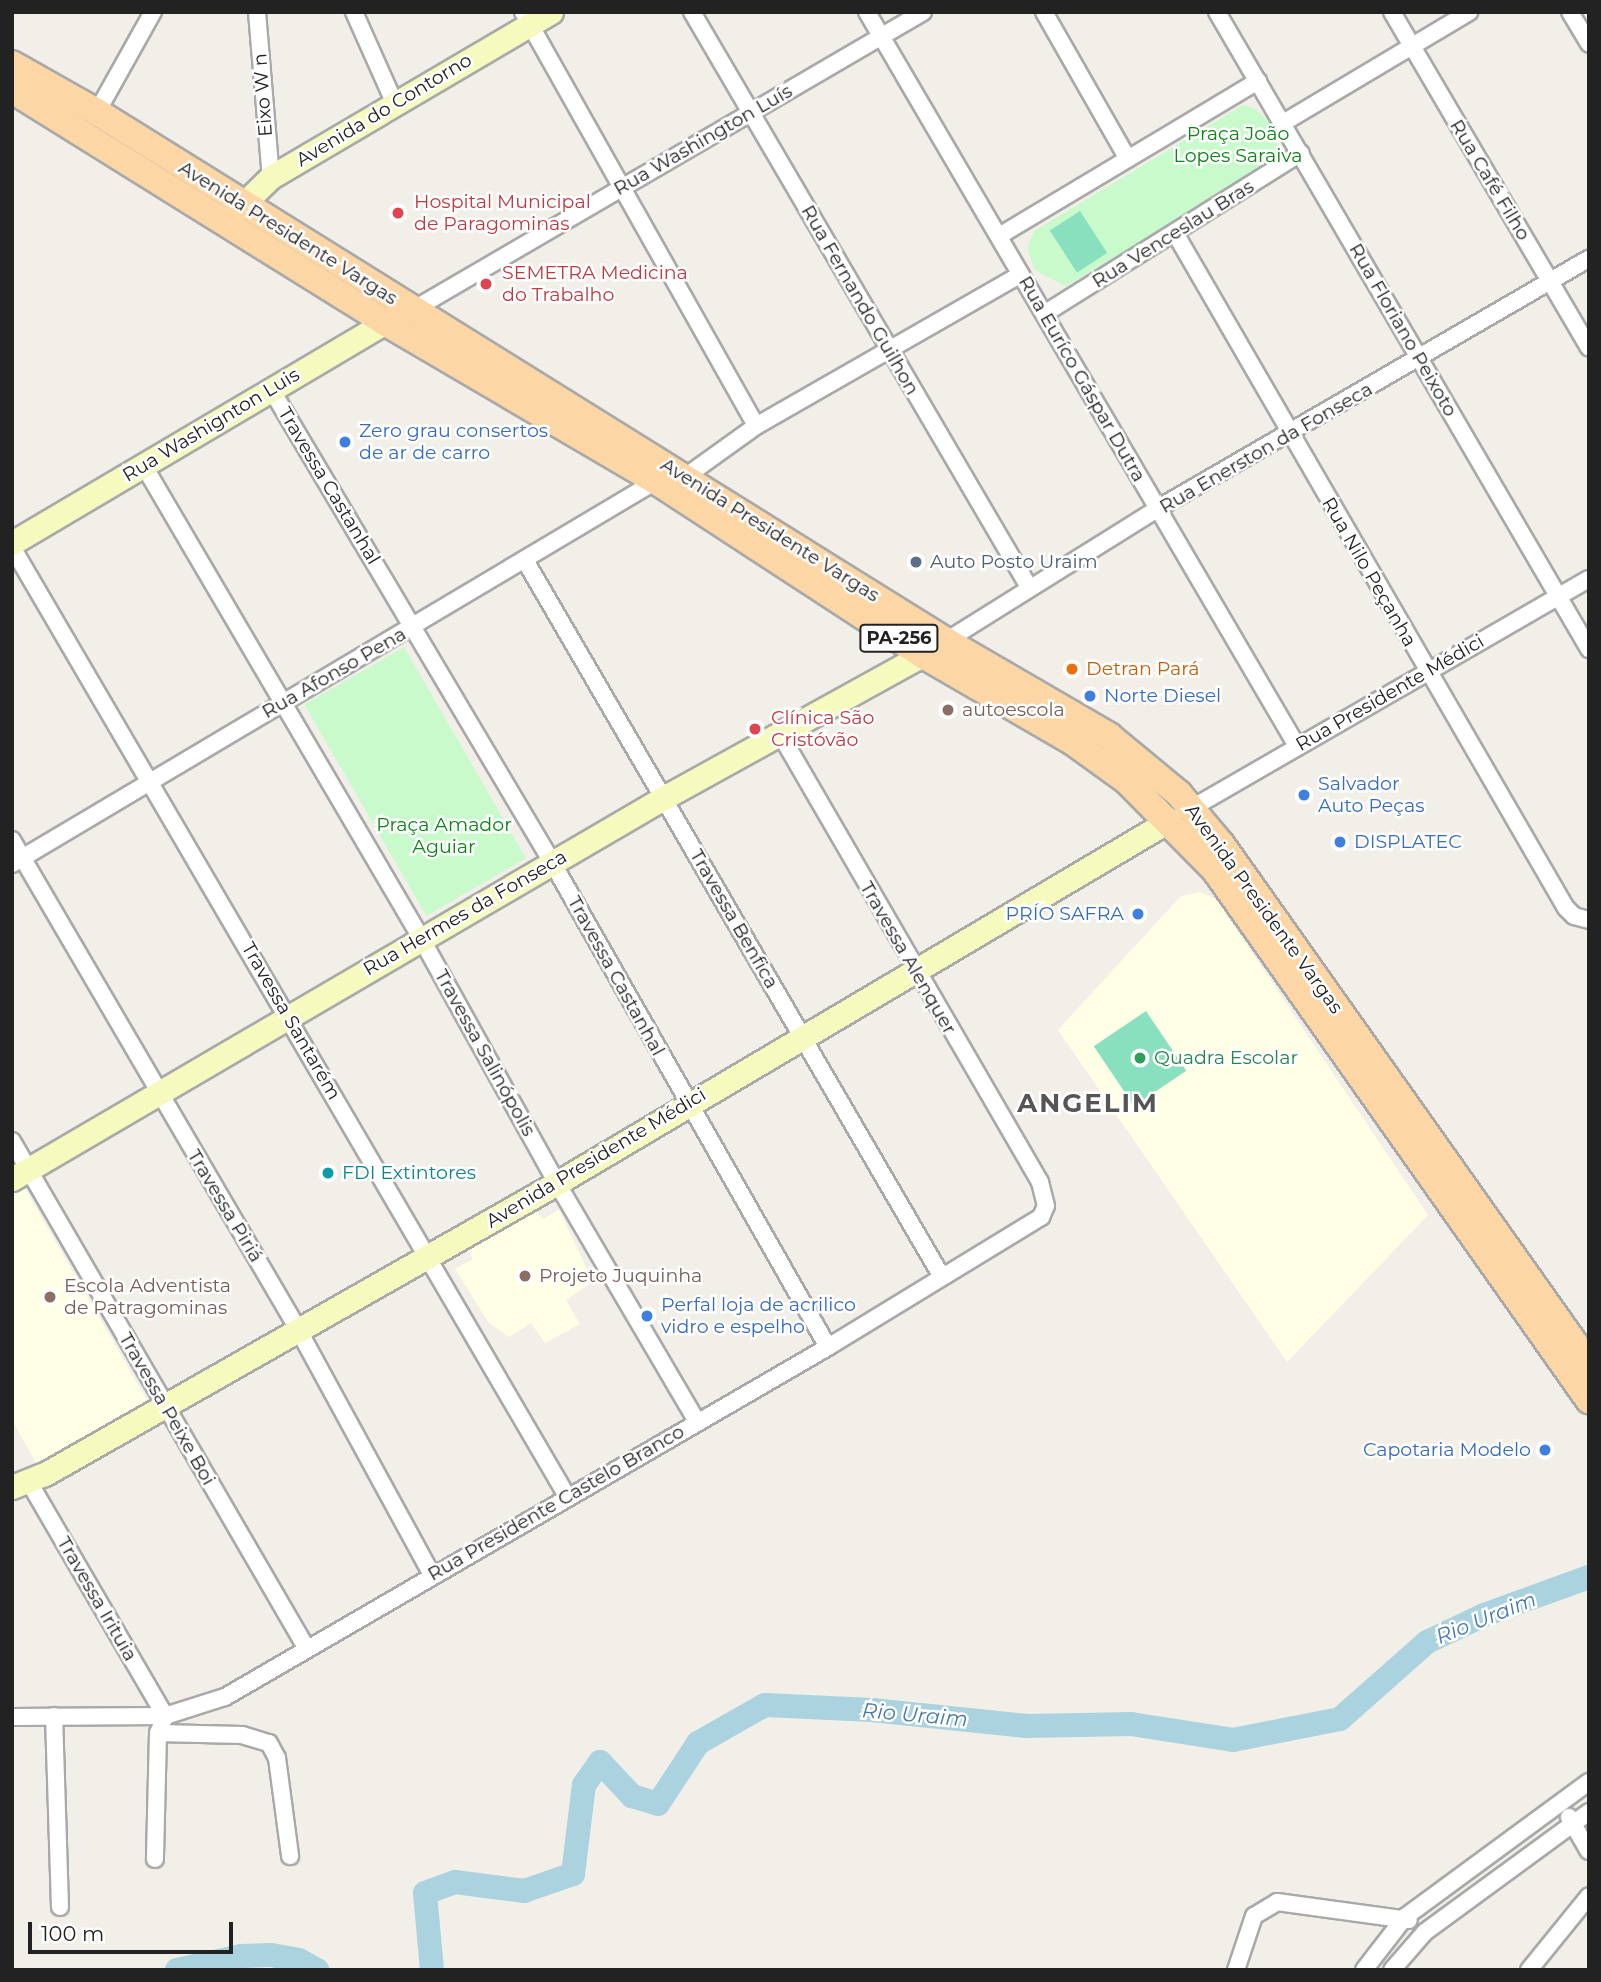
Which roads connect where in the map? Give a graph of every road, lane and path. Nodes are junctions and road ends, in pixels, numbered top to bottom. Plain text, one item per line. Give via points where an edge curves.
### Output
1 (153, 12) edge
2 (257, 12) edge
3 (354, 12) edge
4 (551, 12) edge
5 (692, 12) edge
6 (867, 12) edge
7 (923, 12) edge
8 (1044, 12) edge
9 (1217, 12) edge
10 (1392, 12) edge
11 (1469, 12) edge
12 (1570, 12) edge
13 (527, 18) edge
14 (881, 36) junction
15 (1589, 44) edge
16 (1411, 46) junction
17 (12, 64) edge
18 (1258, 81) junction
19 (12, 90) edge
20 (395, 104) junction
21 (97, 112) junction
22 (751, 112) junction
23 (1283, 123) junction
24 (1301, 153) junction
25 (1128, 159) junction
26 (271, 177) junction
27 (621, 188) junction
28 (233, 212) junction
29 (1175, 233) junction
30 (999, 236) junction
31 (1589, 259) edge
32 (1021, 274) junction
33 (1550, 280) junction
34 (411, 311) junction
35 (1044, 314) junction
36 (383, 321) junction
37 (1589, 348) edge
38 (889, 352) junction
39 (1420, 360) junction
40 (271, 389) junction
41 (756, 426) junction
42 (1289, 433) junction
43 (144, 466) junction
44 (685, 477) junction
45 (656, 481) junction
46 (1157, 509) junction
47 (12, 545) edge
48 (526, 562) junction
49 (1589, 579) edge
50 (1029, 587) junction
51 (1558, 597) junction
52 (413, 627) junction
53 (946, 641) junction
54 (1589, 649) edge
55 (923, 655) junction
56 (1427, 671) junction
57 (283, 702) junction
58 (779, 732) junction
59 (1297, 746) junction
60 (152, 780) junction
61 (665, 797) junction
62 (1181, 814) junction
63 (12, 840) edge
64 (18, 861) edge
65 (552, 862) junction
66 (1589, 920) edge
67 (421, 938) junction
68 (915, 971) junction
69 (288, 1016) junction
70 (804, 1040) junction
71 (158, 1093) junction
72 (687, 1102) junction
73 (12, 1141) edge
74 (18, 1173) edge
75 (1040, 1182) joint
76 (557, 1183) junction
77 (428, 1257) junction
78 (1505, 1265) junction
79 (942, 1277) junction
80 (299, 1331) junction
81 (828, 1347) junction
82 (1589, 1364) edge
83 (1589, 1400) edge
84 (166, 1407) junction
85 (697, 1422) junction
86 (17, 1483) edge
87 (567, 1496) junction
88 (432, 1575) junction
89 (307, 1649) junction
90 (54, 1716) junction
91 (165, 1716) junction
92 (12, 1717) edge
93 (158, 1732) junction
94 (1589, 1782) edge
95 (1558, 1804) junction
96 (1589, 1812) edge
97 (1574, 1823) junction
98 (1589, 1851) edge
99 (290, 1856) dead end
100 (156, 1859) dead end
101 (1589, 1896) edge
102 (60, 1908) dead end
103 (1405, 1917) junction
104 (1425, 1932) junction
105 (1236, 1970) edge
106 (1364, 1970) edge
107 (1392, 1970) edge
108 (1529, 1970) edge

1 - 21 street
2 - 26 street, Eixo W n
3 - 20 street
4 - 13 street, Avenida do Contorno
5 - 22 street, Rua Fernando Guilhon
6 - 14 street, Rua Euríco Gáspar Dutra
7 - 14 street, Rua Washington Luís
8 - 25 street
9 - 18 street, Rua Floriano Peixoto
10 - 16 street, Rua Café Filho
11 - 16 street
12 - 15 street
13 - 20 street, Avenida do Contorno
13 - 27 street
14 - 22 street, Rua Washington Luís
14 - 30 street, Rua Euríco Gáspar Dutra
16 - 23 street
16 - 33 street, Rua Café Filho
17 - 21 main road, Avenida Presidente Vargas / PA-256
18 - 23 street, Rua Floriano Peixoto
18 - 25 street
19 - 28 main road, Avenida Presidente Vargas / PA-256
20 - 26 street, Avenida do Contorno
21 - 28 main road, Avenida Presidente Vargas / PA-256
22 - 27 street, Rua Washington Luís
22 - 38 street, Rua Fernando Guilhon
23 - 24 street, Rua Floriano Peixoto
24 - 29 street, Rua Venceslau Bras
24 - 39 street, Rua Floriano Peixoto
25 - 30 street
26 - 28 street, Avenida do Contorno
27 - 34 street, Rua Washington Luís
27 - 41 street
28 - 34 main road, Avenida Presidente Vargas / PA-256
28 - 36 main road, Avenida Presidente Vargas / PA-256
29 - 35 street, Rua Venceslau Bras
29 - 42 street, Rua Nilo Peçanha
30 - 32 street, Rua Euríco Gáspar Dutra
31 - 33 street, Rua Enerston da Fonseca
32 - 35 street, Rua Euríco Gáspar Dutra
32 - 38 street
33 - 37 street, Rua Café Filho
33 - 39 street, Rua Enerston da Fonseca
34 - 36 street, Rua Washignton Luis
34 - 44 main road, Avenida Presidente Vargas / PA-256
35 - 46 street, Rua Euríco Gáspar Dutra
36 - 40 street, Rua Washignton Luis
36 - 45 main road, Avenida Presidente Vargas / PA-256
38 - 41 street
38 - 50 street, Rua Fernando Guilhon
39 - 42 street, Rua Enerston da Fonseca
39 - 51 street, Rua Floriano Peixoto
40 - 43 street, Rua Washignton Luis
40 - 52 street, Travessa Castanhal
41 - 44 street
42 - 46 street, Rua Enerston da Fonseca
42 - 56 street, Rua Nilo Peçanha
43 - 47 street, Rua Washignton Luis
43 - 57 street, Travessa Salinópolis
44 - 53 main road, Avenida Presidente Vargas / PA-256
45 - 48 street, Rua Afonso Pena
45 - 55 main road, Avenida Presidente Vargas / PA-256
46 - 50 street, Rua Enerston da Fonseca
46 - 59 street, Rua Euríco Gáspar Dutra
47 - 60 street, Travessa Santarém
48 - 52 street, Rua Afonso Pena
48 - 61 street, Travessa Benfica
49 - 51 street, Rua Presidente Médici
50 - 53 street, Rua Enerston da Fonseca
51 - 54 street, Rua Floriano Peixoto
51 - 56 street, Rua Presidente Médici
52 - 57 street, Rua Afonso Pena
52 - 65 street, Travessa Castanhal
53 - 55 street, Rua Hermes da Fonseca
53 - 62 main road, Avenida Presidente Vargas / PA-256 via 1110,736
55 - 58 street, Rua Hermes da Fonseca
55 - 62 main road, Avenida Presidente Vargas / PA-256 via 1102,761
56 - 59 street, Rua Presidente Médici
56 - 66 street, Rua Nilo Peçanha via 1566,908
57 - 60 street, Rua Afonso Pena
57 - 67 street, Travessa Salinópolis
58 - 61 street, Rua Hermes da Fonseca
58 - 68 street, Travessa Alenquer
59 - 62 street, Rua Presidente Médici
60 - 64 street, Rua Afonso Pena
60 - 69 street, Travessa Santarém
61 - 65 street, Rua Hermes da Fonseca
61 - 70 street, Travessa Benfica
62 - 68 street, Avenida Presidente Médici
62 - 78 main road, Avenida Presidente Vargas / PA-256 via 1215,870
63 - 64 street, Travessa Piriá
64 - 71 street, Travessa Piriá
65 - 67 street, Rua Hermes da Fonseca
65 - 72 street, Travessa Castanhal
67 - 69 street, Rua Hermes da Fonseca
67 - 76 street, Travessa Salinópolis
68 - 70 street, Avenida Presidente Médici
68 - 75 street, Travessa Alenquer
69 - 71 street, Rua Hermes da Fonseca
69 - 77 street, Travessa Santarém
70 - 72 street, Avenida Presidente Médici
70 - 79 street, Travessa Benfica
71 - 74 street, Rua Hermes da Fonseca
71 - 80 street, Travessa Piriá
72 - 76 street, Avenida Presidente Médici
72 - 81 street, Travessa Castanhal
73 - 74 street, Travessa Peixe Boi
74 - 84 street, Travessa Peixe Boi
75 - 79 street, Rua Presidente Castelo Branco via 1046,1206 1041,1217
76 - 77 street, Avenida Presidente Médici
76 - 85 street, Travessa Salinópolis
77 - 80 street, Avenida Presidente Médici
77 - 87 street, Travessa Santarém
78 - 82 main road, Avenida Presidente Vargas / PA-256
78 - 83 main road, Avenida Presidente Vargas / PA-256
79 - 81 street, Rua Presidente Castelo Branco
80 - 84 street, Avenida Presidente Médici
80 - 88 street, Travessa Piriá
81 - 85 street, Rua Presidente Castelo Branco
84 - 86 street, Avenida Presidente Médici
84 - 89 street, Travessa Peixe Boi
85 - 87 street, Rua Presidente Castelo Branco
86 - 91 street, Travessa Irituia
87 - 88 street, Rua Presidente Castelo Branco
88 - 89 street, Rua Presidente Castelo Branco
89 - 91 street, Rua Presidente Castelo Branco via 225,1697
90 - 91 street, Rua Presidente Castelo Branco
90 - 92 street, Rua Presidente Castelo Branco
90 - 102 street
91 - 93 street
93 - 99 street via 242,1735 269,1744 277,1758
93 - 100 street
94 - 95 street
95 - 97 street
95 - 103 street
96 - 97 street
97 - 98 street
97 - 104 street
101 - 108 street
103 - 104 street
103 - 105 street via 1277,1902 1254,1916
103 - 106 street
104 - 107 street

